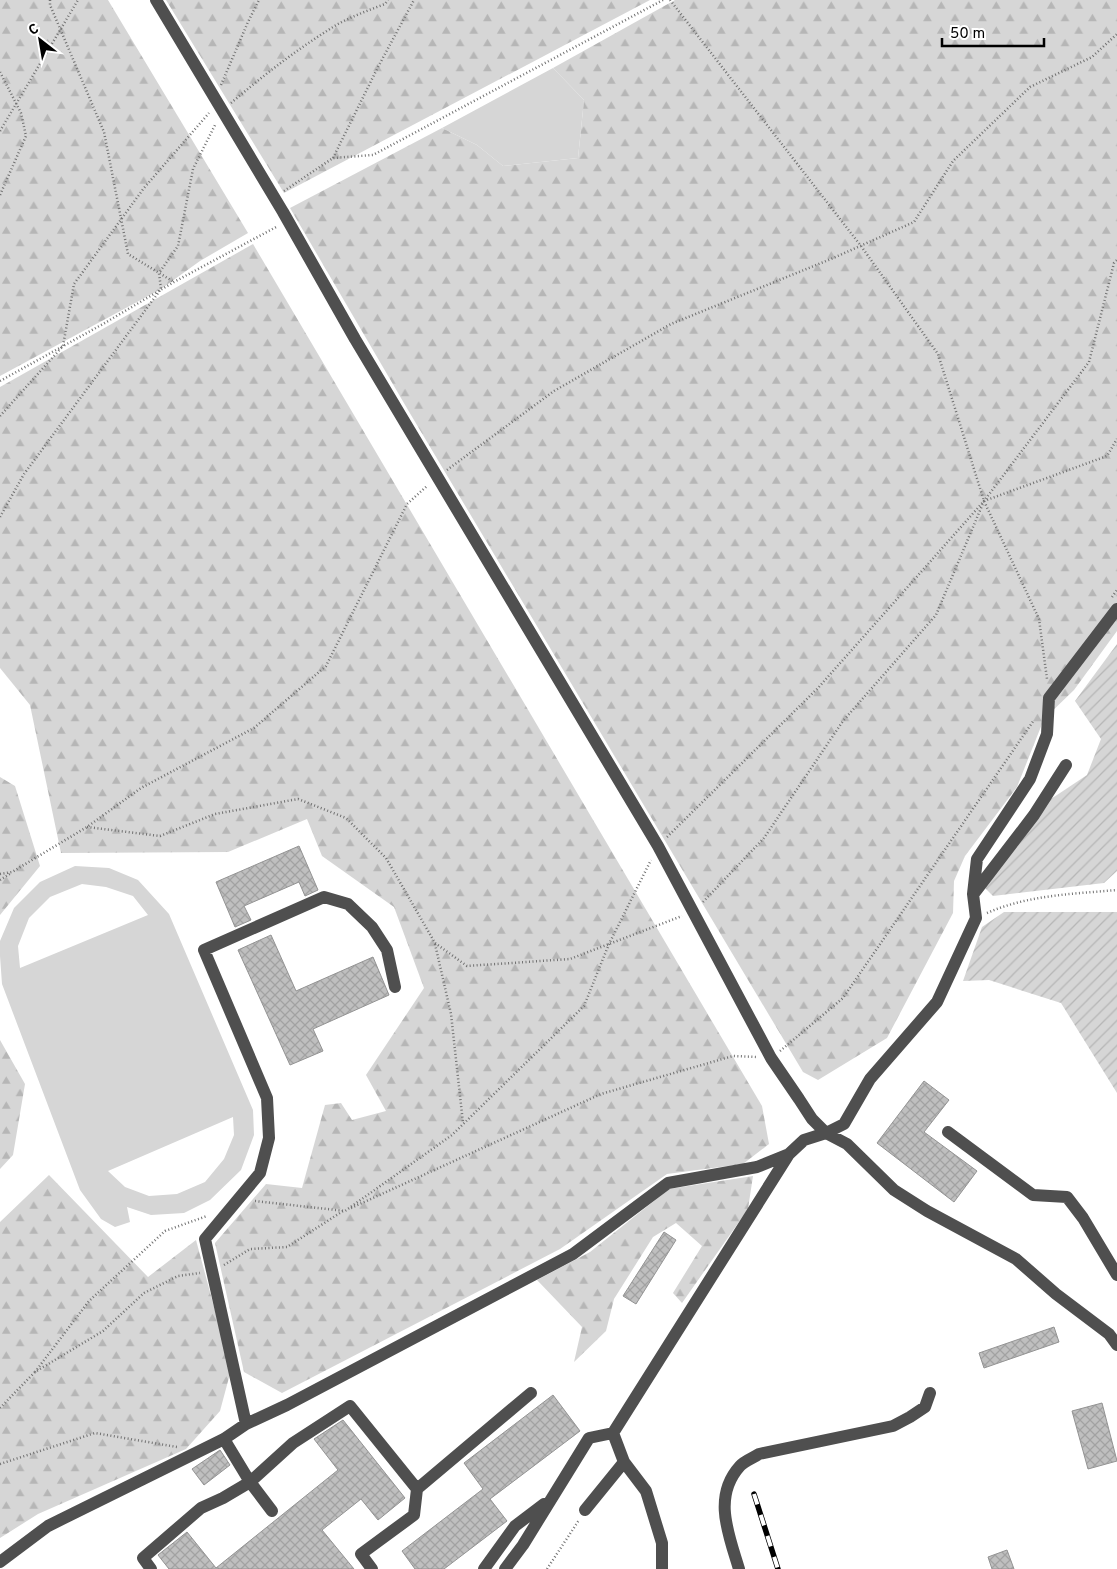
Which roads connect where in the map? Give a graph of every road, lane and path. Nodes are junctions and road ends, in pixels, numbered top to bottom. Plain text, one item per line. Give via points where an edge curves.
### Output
1 (50, 0) edge
2 (78, 0) edge
3 (156, 0) edge
4 (259, 0) edge
5 (388, 0) edge
6 (414, 0) edge
7 (663, 0) edge
8 (670, 0) edge
9 (60, 30) junction
10 (1117, 34) edge
11 (0, 72) edge
12 (215, 98) junction
13 (16, 104) junction
14 (222, 110) junction
15 (0, 131) edge
16 (333, 158) junction
17 (0, 195) edge
18 (274, 197) junction
19 (121, 219) junction
20 (288, 221) junction
21 (861, 246) junction
22 (1117, 260) edge
23 (159, 273) junction
24 (174, 282) junction
25 (161, 289) junction
26 (63, 346) junction
27 (0, 381) edge
28 (0, 416) edge
29 (1117, 440) edge
30 (437, 477) junction
31 (984, 501) junction
32 (0, 516) edge
33 (1117, 590) edge
34 (1114, 603) edge
35 (1049, 698) junction
36 (1066, 764) dead end
37 (87, 827) junction
38 (658, 846) junction
39 (12, 872) junction
40 (0, 874) edge
41 (0, 880) edge
42 (1117, 890) edge
43 (973, 894) junction
44 (693, 912) junction
45 (976, 918) junction
46 (435, 943) junction
47 (609, 944) junction
48 (395, 987) dead end
49 (771, 1058) junction
50 (463, 1124) junction
51 (948, 1132) dead end
52 (826, 1133) junction
53 (789, 1154) junction
54 (252, 1200) dead end
55 (230, 1208) junction
56 (345, 1211) junction
57 (212, 1272) junction
58 (1117, 1275) edge
59 (1117, 1345) edge
60 (35, 1372) junction
61 (531, 1393) dead end
62 (930, 1393) dead end
63 (0, 1408) edge
64 (246, 1424) junction
65 (614, 1433) junction
66 (224, 1440) junction
67 (177, 1447) dead end
68 (624, 1462) junction
69 (0, 1464) edge
70 (250, 1482) junction
71 (417, 1489) junction
72 (550, 1499) junction
73 (585, 1510) joint
74 (272, 1511) dead end
75 (0, 1562) edge
76 (484, 1567) edge
77 (151, 1569) edge
78 (372, 1569) edge
79 (505, 1569) edge
80 (547, 1569) edge
81 (662, 1569) edge
82 (739, 1569) edge

1 - 9 path
2 - 9 path
3 - 12 street
4 - 12 path
5 - 14 path via 340,23 297,51
6 - 16 path
7 - 16 path via 373,155
8 - 21 path
9 - 13 path
9 - 19 path via 104,132
10 - 21 path via 1092,57 1030,87 953,161 914,222
11 - 13 path
12 - 14 street
12 - 19 path via 207,116
13 - 15 path
13 - 17 path via 26,136
14 - 18 street
14 - 23 path via 193,169 178,246
16 - 18 path
18 - 20 street
19 - 23 path via 128,254
19 - 26 path via 74,284
20 - 24 path
20 - 30 street
21 - 30 path via 671,324 554,391
21 - 31 path via 938,354
22 - 31 path via 1089,362
23 - 24 path
23 - 25 path
24 - 25 path
25 - 26 path
25 - 32 path via 24,474
26 - 27 path
26 - 28 path
29 - 31 path via 1107,456
30 - 37 path via 407,504 326,666 254,728 141,788
30 - 38 street
31 - 35 path via 1039,620
31 - 38 path via 818,688
31 - 44 path via 936,615 843,721 764,838
33 - 34 path
34 - 35 street
35 - 43 street via 1047,734 1030,778 977,859
35 - 49 path via 843,998
36 - 43 street via 1034,815
37 - 39 path
37 - 46 path via 160,836 215,814 298,799 346,818 386,858
38 - 44 street
38 - 47 path
39 - 40 path
39 - 41 path
42 - 45 path via 1037,897
43 - 45 street
44 - 47 path
44 - 49 street
45 - 52 street via 937,1002 870,1080 844,1124
46 - 47 path via 467,966 570,959
46 - 50 path via 451,1014
47 - 50 path via 584,1006
48 - 55 street via 387,950 372,927 348,904 324,897 204,950 267,1098 269,1138 260,1173
49 - 52 street
49 - 56 path via 733,1056 601,1094
50 - 56 path
51 - 58 street via 1033,1195 1067,1197
52 - 53 street via 804,1140
52 - 59 street via 846,1144 894,1190 1016,1259 1109,1334
53 - 64 street via 757,1167 668,1183 574,1254
53 - 65 street
54 - 56 path
55 - 57 street via 205,1239
55 - 60 path via 165,1231 89,1301
56 - 57 path via 287,1247 250,1249
57 - 60 path via 178,1276 144,1293 104,1331
57 - 64 street
60 - 63 path
61 - 71 street
62 - 82 street via 925,1407 893,1426 759,1454 741,1465 728,1483 724,1506
64 - 66 street
65 - 68 street
65 - 72 street via 590,1438
66 - 70 street
66 - 75 street via 48,1526
67 - 69 path via 95,1433
68 - 73 street
68 - 81 street via 646,1491 662,1543
70 - 71 street via 293,1443 350,1406
70 - 74 street
70 - 77 street via 201,1508 143,1558
71 - 78 street via 414,1515 361,1554
72 - 76 street via 516,1526
72 - 79 street
73 - 80 path

